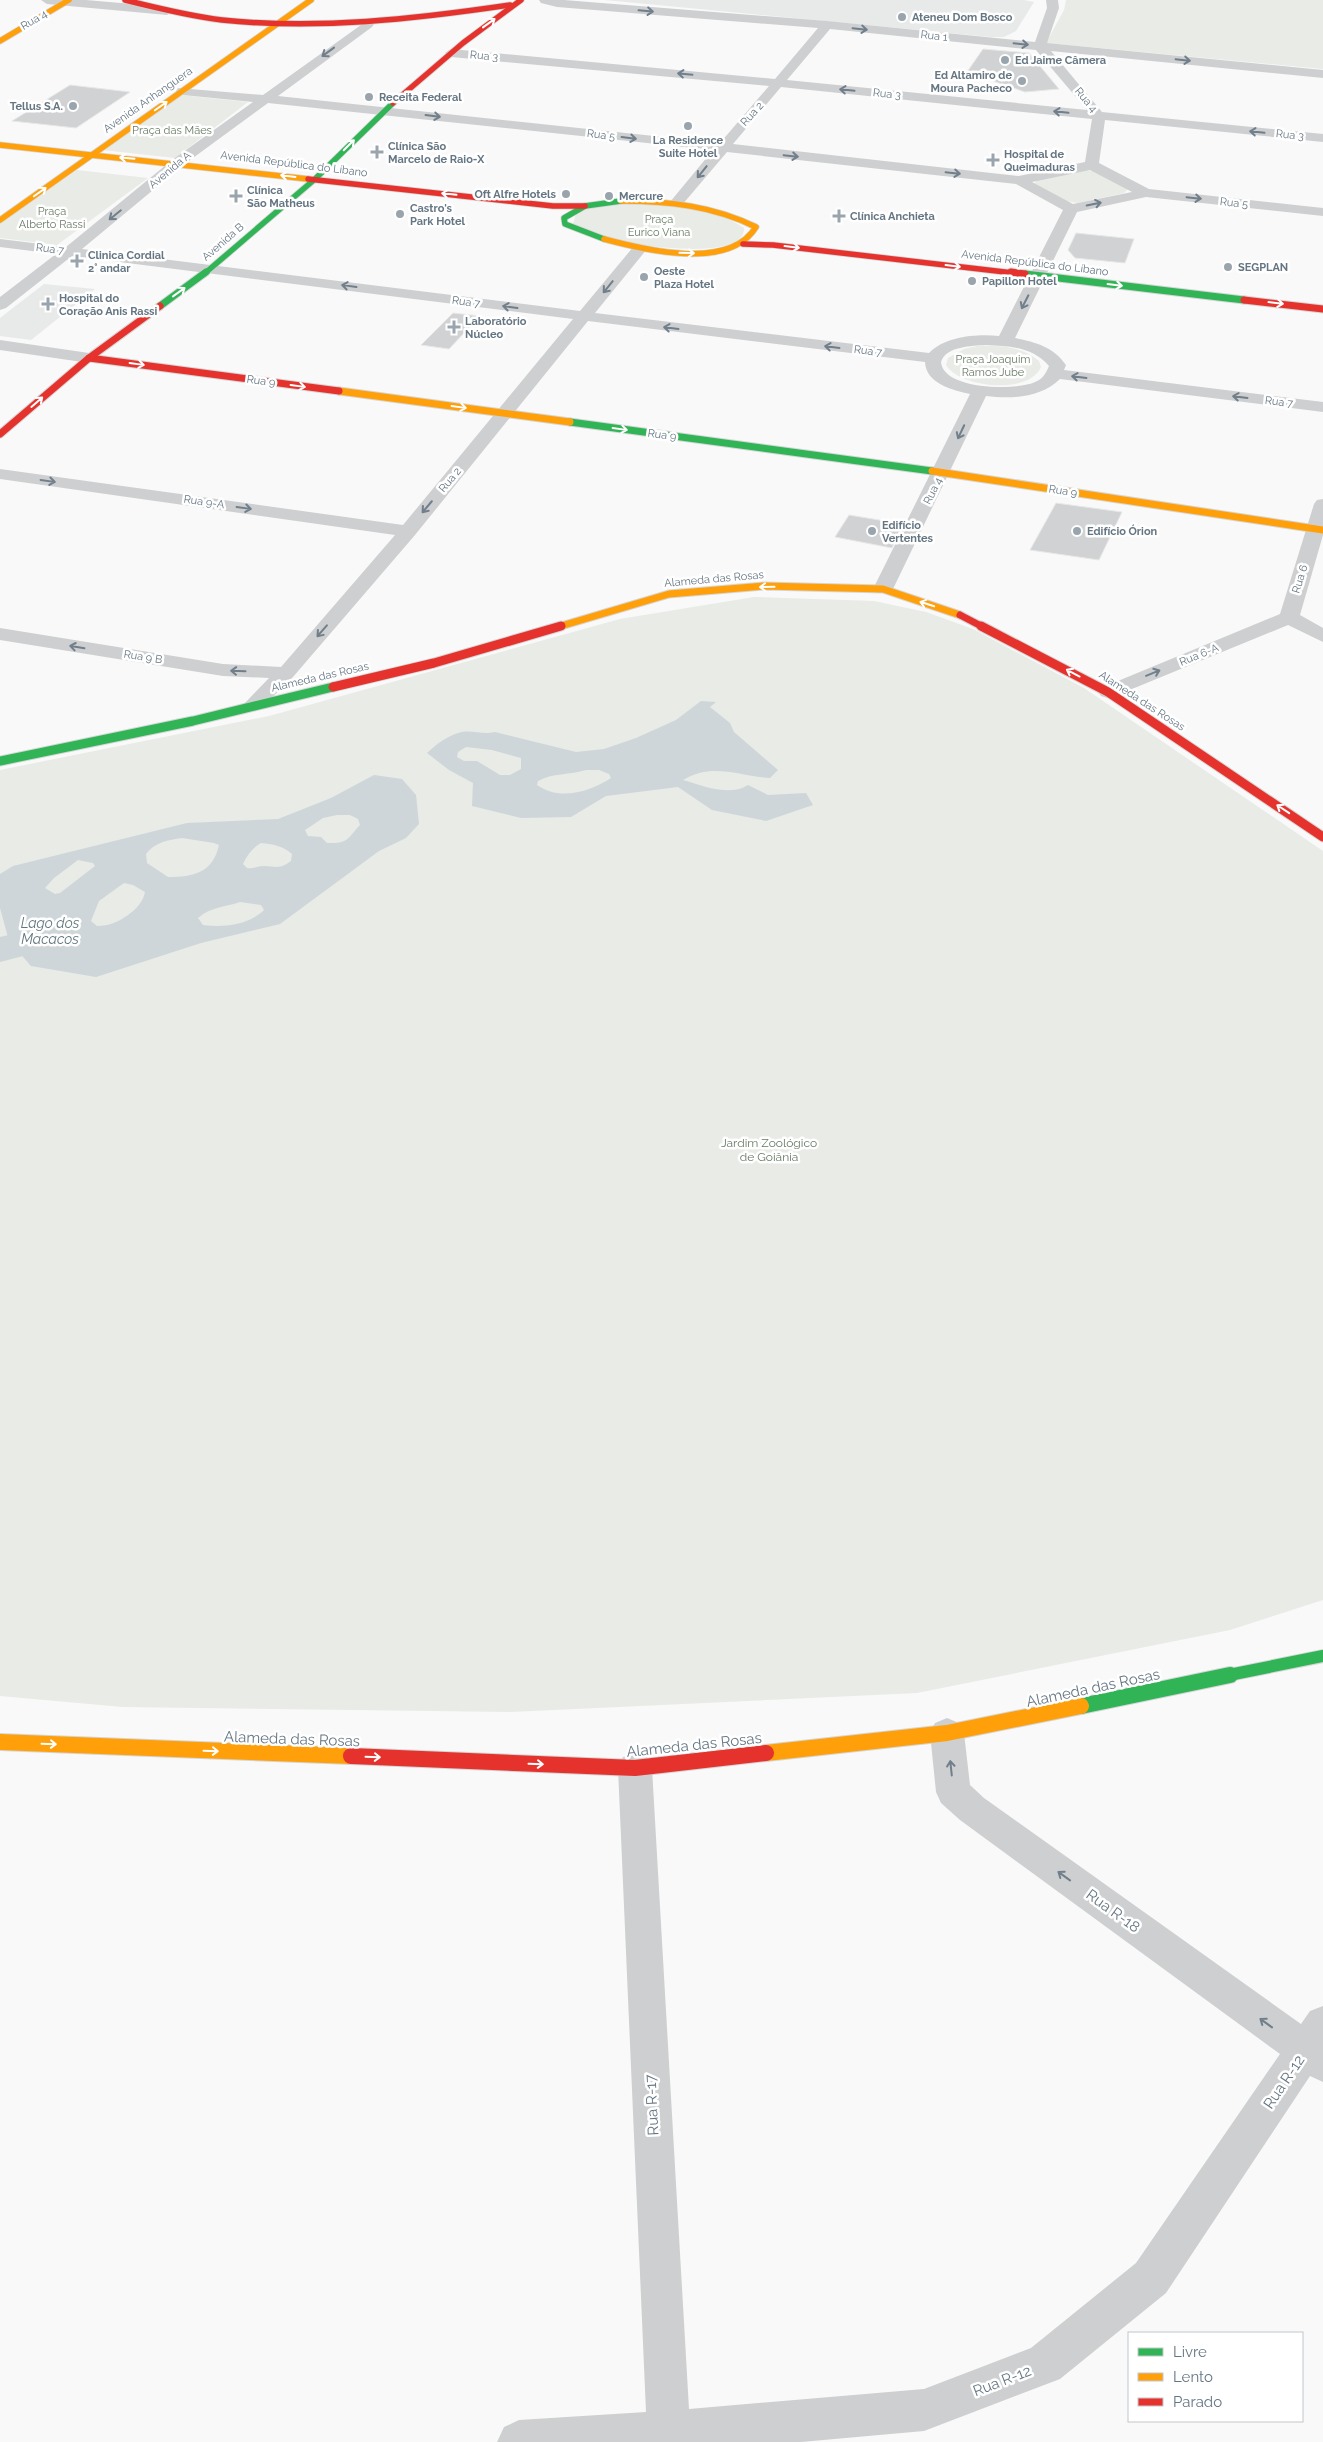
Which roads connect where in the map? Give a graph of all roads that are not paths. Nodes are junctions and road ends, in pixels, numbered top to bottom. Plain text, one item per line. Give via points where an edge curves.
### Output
1 (47, 0) edge
2 (125, 0) edge
3 (145, 0) edge
4 (311, 0) edge
5 (503, 0) edge
6 (540, 0) edge
7 (545, 0) edge
8 (1052, 0) edge
9 (67, 1) edge
10 (520, 1) edge
11 (274, 10) dead end
12 (167, 11) junction
13 (257, 21) junction
14 (280, 22) junction
15 (368, 24) junction
16 (827, 26) junction
17 (238, 34) dead end
18 (0, 41) edge
19 (1040, 46) junction
20 (450, 53) junction
21 (1323, 74) edge
22 (781, 83) junction
23 (183, 91) junction
24 (264, 98) junction
25 (385, 110) junction
26 (1099, 116) junction
27 (1323, 138) edge
28 (82, 142) dead end
29 (0, 145) edge
30 (721, 149) junction
31 (69, 152) junction
32 (0, 155) edge
33 (93, 155) junction
34 (55, 161) junction
35 (80, 164) junction
36 (1092, 165) junction
37 (172, 168) junction
38 (315, 179) junction
39 (1019, 180) junction
40 (300, 191) junction
41 (320, 193) dead end
42 (1146, 193) junction
43 (677, 202) junction
44 (585, 206) junction
45 (1071, 209) junction
46 (1323, 212) edge
47 (0, 220) edge
48 (550, 220) dead end
49 (565, 224) junction
50 (782, 234) dead end
51 (838, 240) dead end
52 (0, 243) edge
53 (743, 244) junction
54 (895, 246) dead end
55 (638, 249) junction
56 (70, 251) junction
57 (888, 258) junction
58 (1042, 267) junction
59 (212, 268) junction
60 (0, 305) edge
61 (1323, 309) edge
62 (583, 317) junction
63 (1005, 341) junction
64 (0, 345) edge
65 (89, 358) junction
66 (933, 358) junction
67 (1057, 374) junction
68 (980, 391) junction
69 (1323, 407) edge
70 (506, 413) junction
71 (0, 434) edge
72 (942, 472) junction
73 (0, 474) edge
74 (1323, 504) edge
75 (1319, 530) edge
76 (408, 531) junction
77 (883, 589) junction
78 (1289, 617) junction
79 (0, 634) edge
80 (1323, 636) edge
81 (286, 673) junction
82 (1108, 692) junction
83 (253, 706) junction
84 (0, 762) edge
85 (1323, 837) edge
86 (1323, 1656) edge
87 (947, 1733) junction
88 (0, 1742) edge
89 (635, 1768) junction
90 (1317, 2046) edge
91 (669, 2437) edge
92 (519, 2442) edge

1 - 9 street
2 - 12 main road
3 - 13 main road
4 - 14 main road, Avenida Anhanguera
5 - 14 main road via 380,18
6 - 10 main road
7 -> 16 street, Rua 1 via 557,4
8 - 19 street via 1053,8
9 - 12 street
9 - 18 main road, Rua 4
10 - 15 main road via 430,18
20 -> 10 main road, Avenida B
11 - 13 main road
12 - 13 main road
13 - 14 main road
13 - 17 main road
14 - 15 main road
14 - 23 main road, Avenida Anhanguera
15 -> 24 street, Avenida A
16 -> 19 street, Rua 1
16 - 22 street, Rua 2
19 -> 21 street, Rua 1
19 - 26 street, Rua 4
22 -> 20 street, Rua 3
20 - 25 main road, Avenida B
26 -> 22 street, Rua 3
22 - 30 street, Rua 2
23 - 24 street, Rua 5
33 -> 23 main road, Avenida Anhanguera
24 - 25 street, Rua 5
24 - 37 street, Avenida A
25 -> 30 street, Rua 5
38 -> 25 main road, Avenida B
27 -> 26 street, Rua 3
26 - 36 street, Rua 4
28 - 31 main road
29 - 31 main road, Avenida República do Líbano
30 -> 39 street, Rua 5
30 -> 43 street, Rua 2
31 - 33 main road, Avenida República do Líbano
31 - 34 main road
32 - 34 main road, Avenida República do Líbano
33 - 35 main road, Avenida Anhanguera
37 -> 33 main road, Avenida República do Líbano
34 - 35 main road, Avenida República do Líbano
35 - 37 main road, Avenida República do Líbano
47 -> 35 main road, Avenida Anhanguera
36 - 39 street
36 - 42 street
38 -> 37 main road, Avenida República do Líbano
37 - 40 main road, Avenida República do Líbano
37 -> 56 street, Avenida A
38 - 40 main road, Avenida B
44 -> 38 main road, Avenida República do Líbano via 553,206
39 - 45 street
40 - 41 main road, Avenida República do Líbano
40 - 59 main road, Avenida B
45 -> 42 street
42 -> 46 street, Rua 5
43 - 44 main road via 621,201
43 - 53 main road via 740,216 760,228
44 - 49 main road via 564,218
45 - 58 street
48 - 49 main road
49 - 55 main road via 590,236
50 - 51 main road
52 - 56 street, Rua 7
55 -> 53 main road via 701,252
53 -> 57 main road, Avenida República do Líbano
54 - 57 main road
55 -> 62 street, Rua 2
56 - 59 street, Rua 7
56 - 60 street, Avenida A
57 -> 58 main road, Avenida República do Líbano
58 -> 61 main road, Avenida República do Líbano
58 -> 63 street
62 -> 59 street, Rua 7
65 -> 59 main road, Avenida B
66 -> 62 street, Rua 7
62 - 70 street, Rua 2
63 - 66 street via 967,341 951,345
63 - 67 street via 1040,350 1052,357 1058,365
64 - 65 street, Rua 9
65 -> 70 main road, Rua 9
71 -> 65 main road, Avenida B
66 - 68 street via 932,366 937,374
67 - 68 street via 1037,387
69 -> 67 street, Rua 7
68 -> 72 street, Rua 4
70 -> 72 main road, Rua 9
70 -> 76 street, Rua 2
72 - 75 main road, Rua 9
72 - 77 street, Rua 4
73 -> 76 street, Rua 9-A
74 - 75 street, Rua 6
75 - 78 street, Rua 6
76 -> 81 street, Rua 2
82 -> 77 main road, Alameda das Rosas via 966,617
77 -> 83 main road, Alameda das Rosas via 765,586 669,594 434,663
78 - 80 street
82 -> 78 street, Rua 6-A
81 -> 79 street, Rua 9 B via 223,670
81 - 83 street, Rua 2
85 -> 82 main road, Alameda das Rosas
83 - 84 main road, Alameda das Rosas
86 - 87 main road, Alameda das Rosas
87 - 89 main road, Alameda das Rosas
90 -> 87 street, Rua R-18 via 972,1810 953,1792
88 -> 89 main road, Alameda das Rosas
89 - 91 street, Rua R-17
90 - 91 street, Rua R-12 via 1151,2278 1045,2364 924,2410
91 - 92 street, Rua R-12

